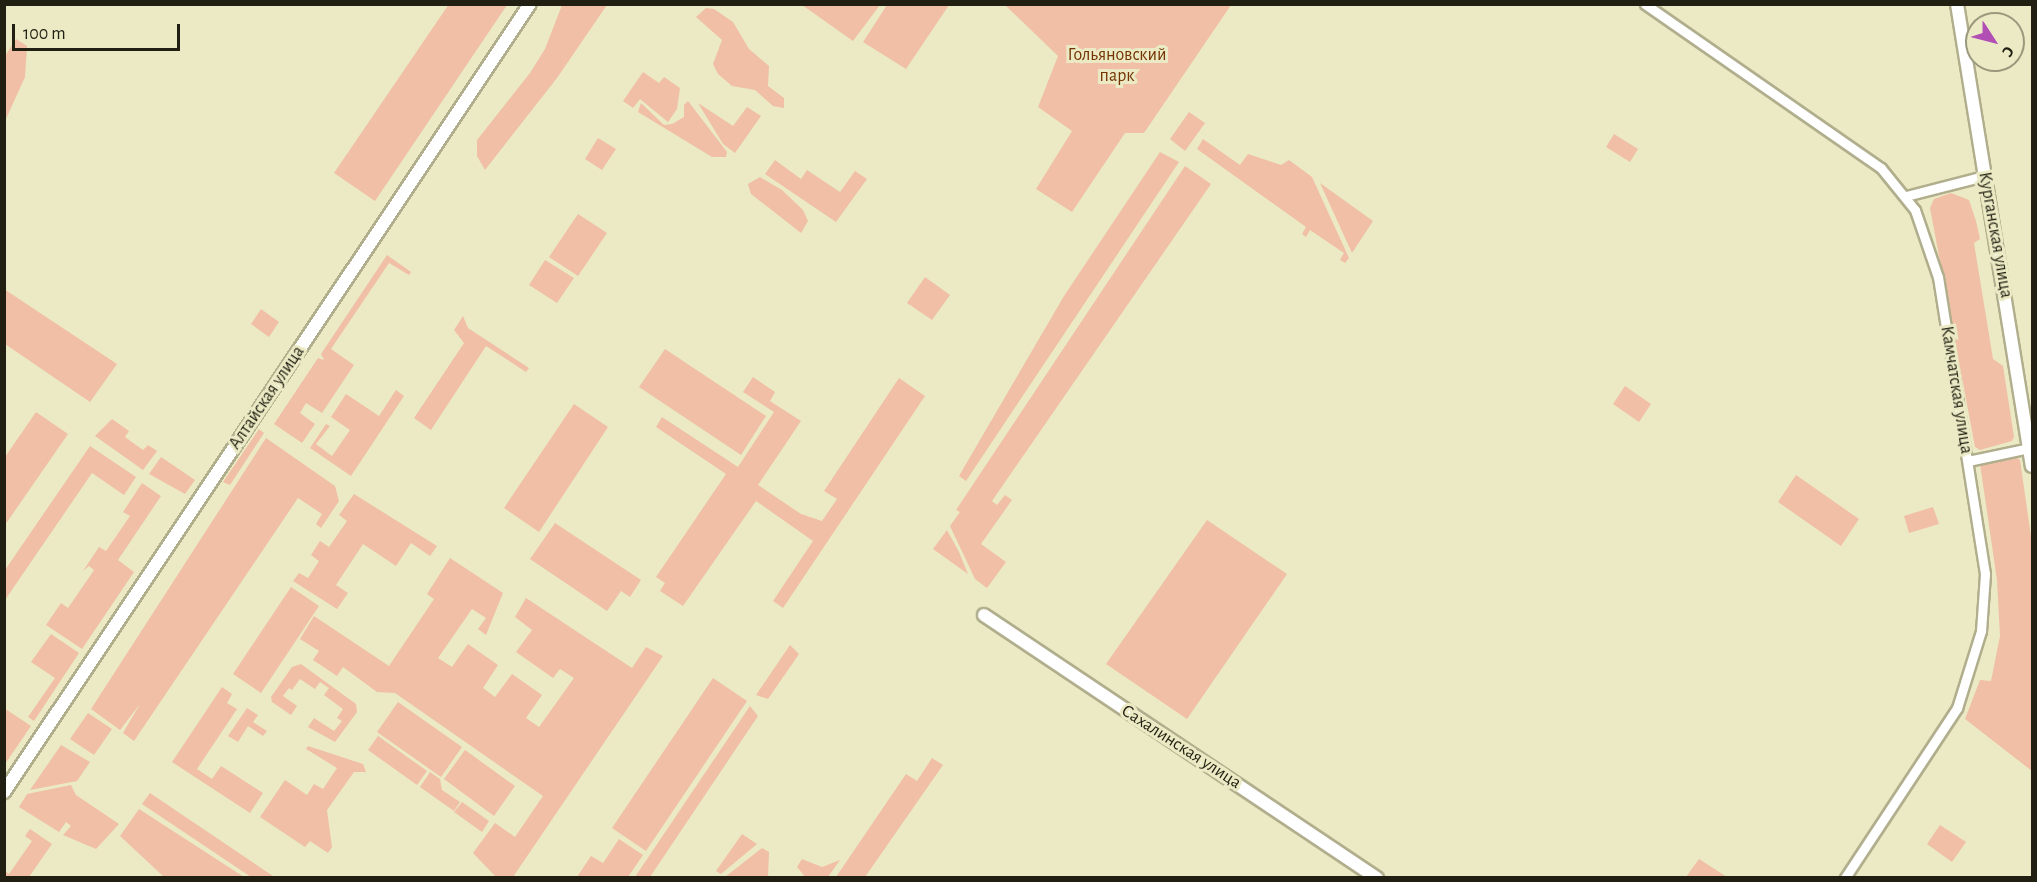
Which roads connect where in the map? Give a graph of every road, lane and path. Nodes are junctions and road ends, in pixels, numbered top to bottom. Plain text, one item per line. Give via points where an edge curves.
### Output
1 (531, 4) edge
2 (1645, 4) edge
3 (1957, 4) edge
4 (1984, 176) junction
5 (1906, 196) junction
6 (2030, 448) junction
7 (1968, 461) junction
8 (2032, 466) edge
9 (984, 615) dead end
10 (4, 792) edge
11 (1377, 878) edge
12 (1845, 878) edge

1 - 10 street, Алтайская улица
2 - 5 street, Камчатская улица via 1865,154
3 - 4 street, Курганская улица
4 - 5 street
4 - 6 street, Курганская улица
5 - 7 street, Камчатская улица via 1924,231 1938,277
6 - 7 street
6 - 8 street, Курганская улица
7 - 12 street, Камчатская улица via 1985,574 1985,600 1973,663 1950,718
9 - 11 street, Сахалинская улица

